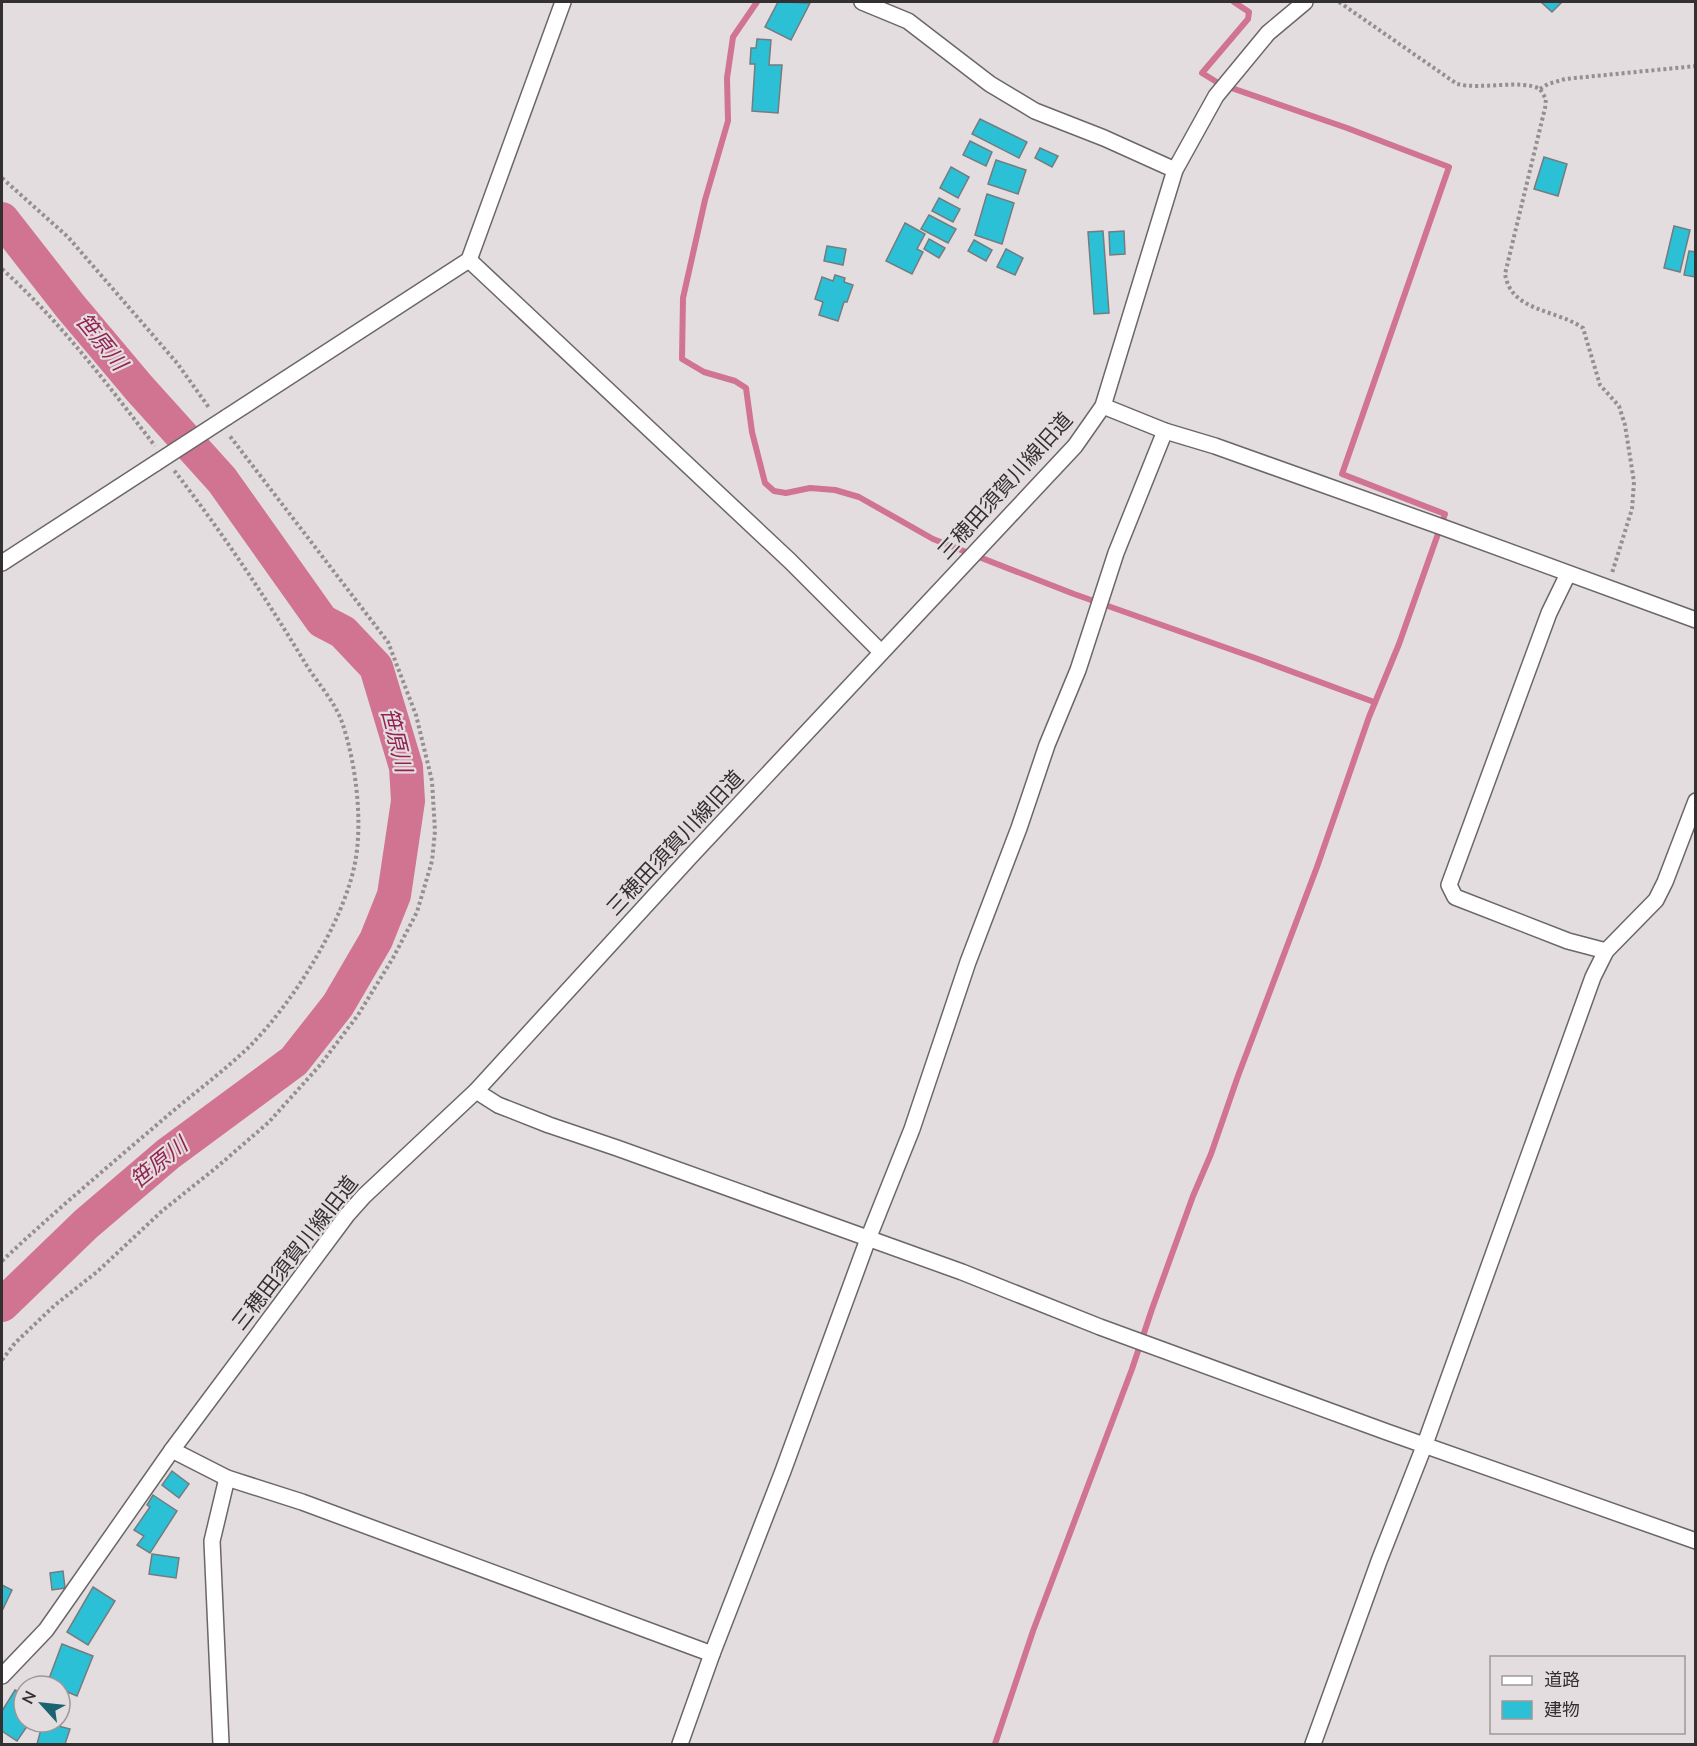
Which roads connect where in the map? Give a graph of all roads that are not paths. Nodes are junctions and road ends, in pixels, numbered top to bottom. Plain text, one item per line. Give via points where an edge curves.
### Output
1 (563, 2) edge
2 (862, 2) edge
3 (1305, 2) edge
4 (1175, 170) junction
5 (469, 260) junction
6 (1103, 406) junction
7 (1165, 431) junction
8 (2, 563) edge
9 (1568, 574) junction
10 (1695, 620) edge
11 (881, 652) junction
12 (1695, 801) edge
13 (1606, 951) junction
14 (476, 1091) junction
15 (868, 1239) junction
16 (1425, 1444) junction
17 (172, 1450) junction
18 (227, 1478) junction
19 (1695, 1541) edge
20 (712, 1654) junction
21 (2, 1676) edge
22 (221, 1744) edge
23 (680, 1744) edge
24 (1313, 1744) edge

1 - 5 street
2 - 4 street via 908,21 990,84 1035,111
3 - 4 street, 三穂田須賀川線旧道 via 1268,33 1216,96
4 - 6 street, 三穂田須賀川線旧道
5 - 8 street, bridge via 222,420 157,456
5 - 11 street via 790,561
6 - 7 street
6 - 11 street, 三穂田須賀川線旧道 via 1075,446
7 - 9 street
7 - 15 street via 1116,553 1078,670 968,962 912,1130
9 - 10 street
9 - 13 street via 1549,613 1449,885 1455,897 1568,941
11 - 14 street, 三穂田須賀川線旧道
12 - 13 street via 1656,900
13 - 16 street via 1573,1028
14 - 15 street via 498,1105 549,1125
14 - 17 street, 三穂田須賀川線旧道 via 347,1215
15 - 16 street
15 - 20 street
16 - 19 street
16 - 24 street
17 - 18 street
17 - 21 street, 三穂田須賀川線旧道 via 46,1630
18 - 20 street via 302,1502
18 - 22 street via 212,1540
20 - 23 street

